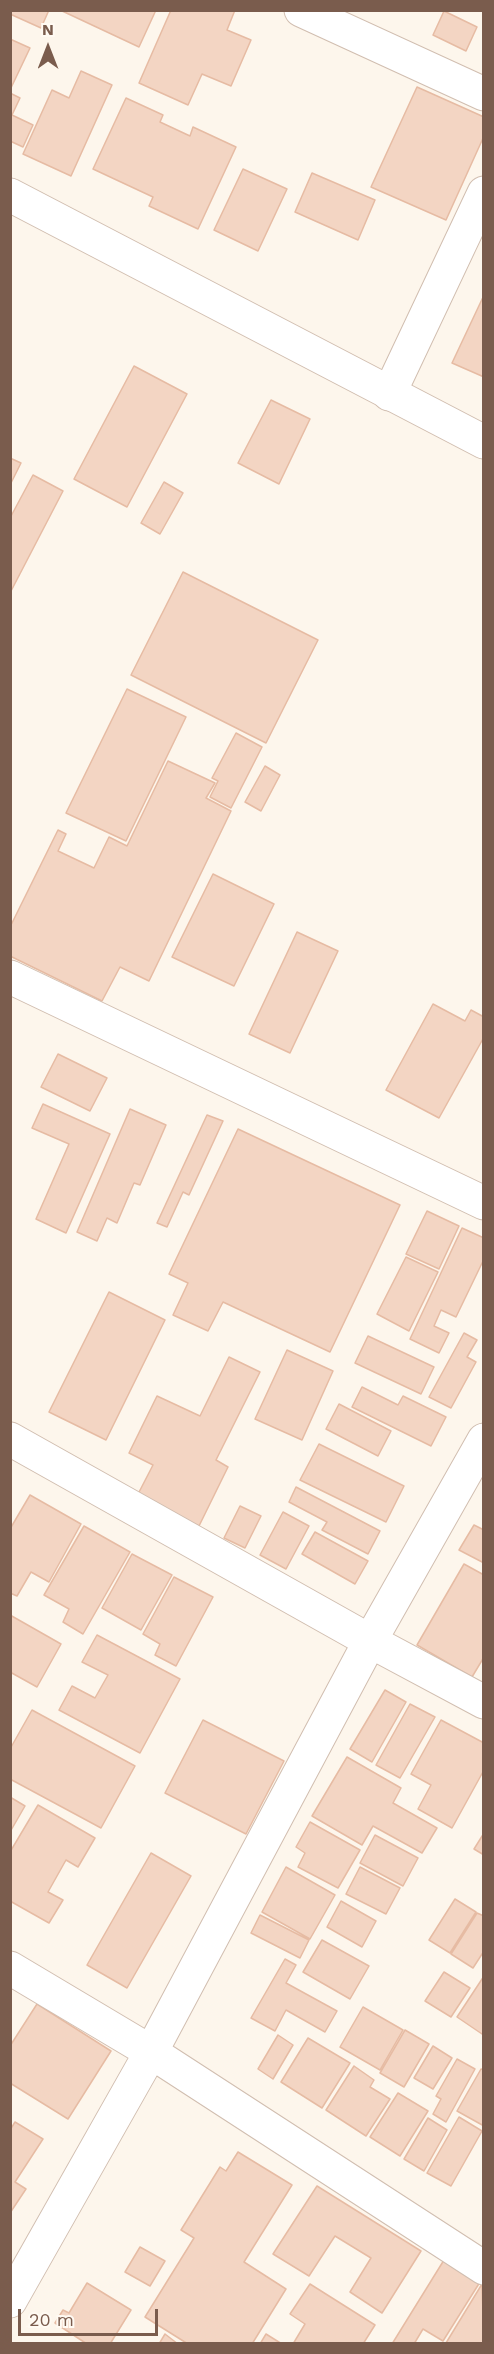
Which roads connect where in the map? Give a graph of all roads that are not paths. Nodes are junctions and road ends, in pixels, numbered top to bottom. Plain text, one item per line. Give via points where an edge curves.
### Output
1 (301, 10) edge
2 (483, 94) edge
3 (483, 194) edge
4 (10, 195) edge
5 (389, 394) junction
6 (483, 442) edge
7 (10, 977) edge
8 (483, 1203) edge
9 (10, 1439) edge
10 (483, 1440) edge
11 (370, 1641) junction
12 (483, 1702) edge
13 (10, 1968) edge
14 (151, 2052) junction
15 (483, 2268) edge
16 (10, 2301) edge

1 - 2 street
3 - 5 street
4 - 5 street
5 - 6 street
7 - 8 street
9 - 11 street
10 - 11 street
11 - 12 street
11 - 14 street
13 - 14 street
14 - 15 street
14 - 16 street

